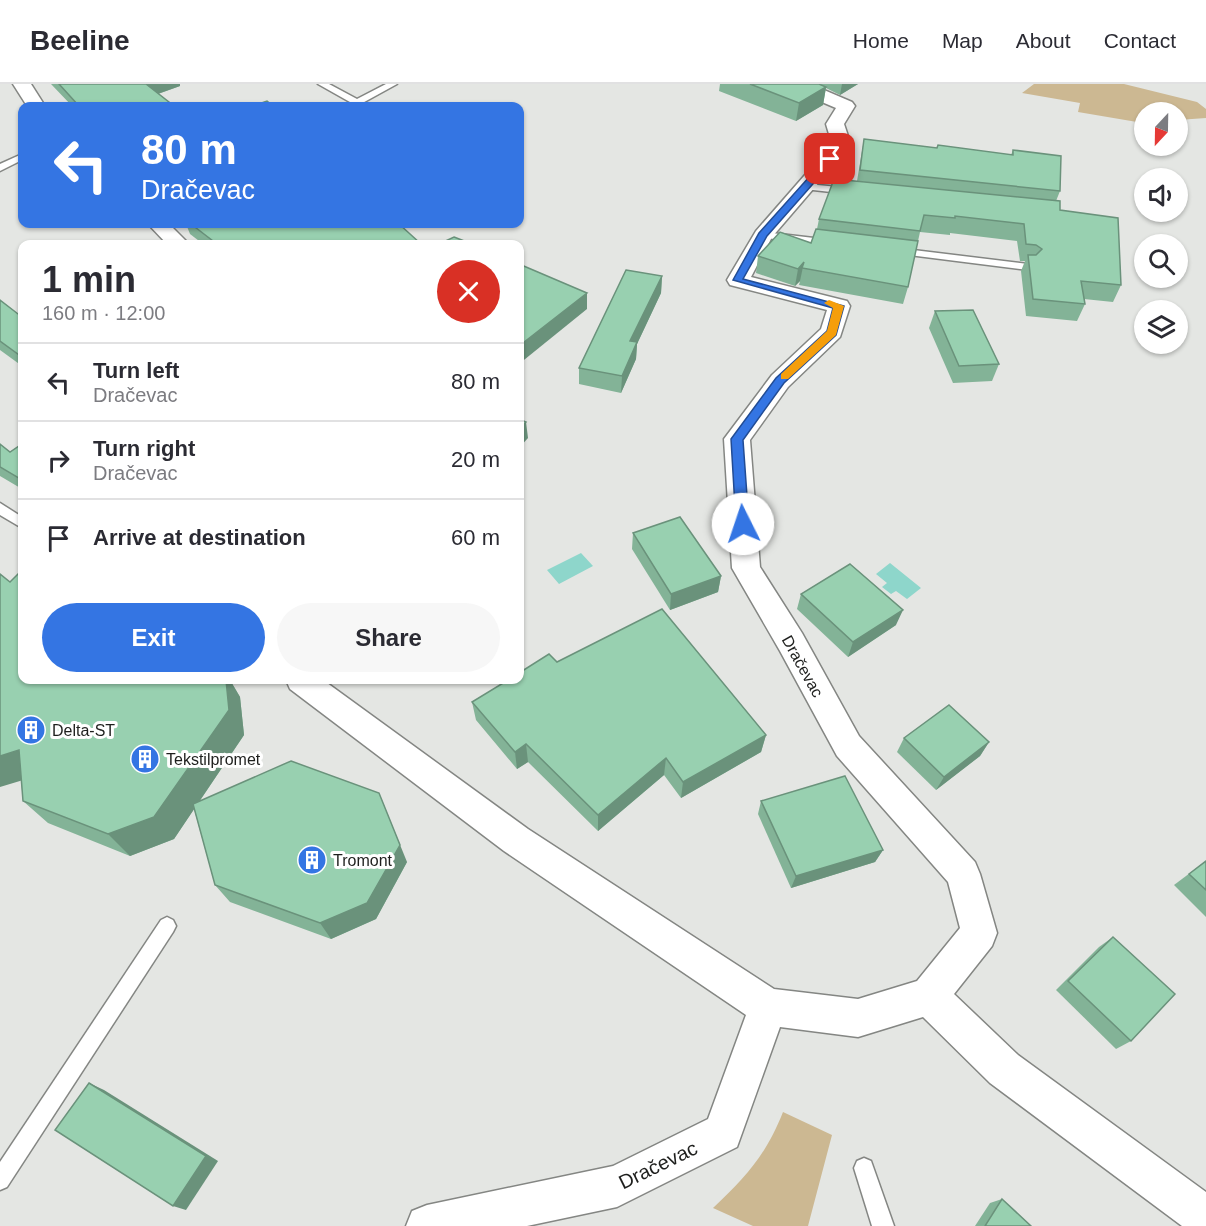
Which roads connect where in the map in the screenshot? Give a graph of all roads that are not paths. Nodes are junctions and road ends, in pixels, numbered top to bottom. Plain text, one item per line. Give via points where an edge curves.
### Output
1 (22, 84) edge
2 (322, 84) edge
3 (393, 84) edge
4 (795, 84) edge
5 (33, 102) edge
6 (355, 102) edge
7 (359, 102) edge
8 (18, 159) edge
9 (0, 168) edge
10 (807, 187) junction
11 (866, 193) edge
12 (162, 228) edge
13 (763, 235) junction
14 (175, 240) edge
15 (843, 244) edge
16 (890, 250) edge
17 (1028, 267) edge
18 (0, 508) edge
19 (18, 520) edge
20 (306, 684) edge
21 (167, 926) dead end
22 (929, 996) junction
23 (768, 1007) junction
24 (864, 1168) dead end
25 (0, 1180) edge
26 (1206, 1218) edge
27 (427, 1226) edge
28 (883, 1226) edge

1 - 5 street
2 - 6 lane
3 - 7 lane
4 - 10 street, Dračevac via 846,106 836,124 842,145
8 - 9 lane
10 - 11 lane
10 - 13 street, Dračevac
12 - 14 street
13 - 15 lane
13 - 22 street, Dračevac via 738,280 839,306 832,332 780,381 737,439 746,568 848,746 963,874 979,933
16 - 17 lane
18 - 19 lane
20 - 23 street via 516,840
21 - 25 lane
22 - 23 street via 858,1018
22 - 26 street via 1004,1069
23 - 27 street, Dračevac via 723,1133 616,1186
24 - 28 lane

